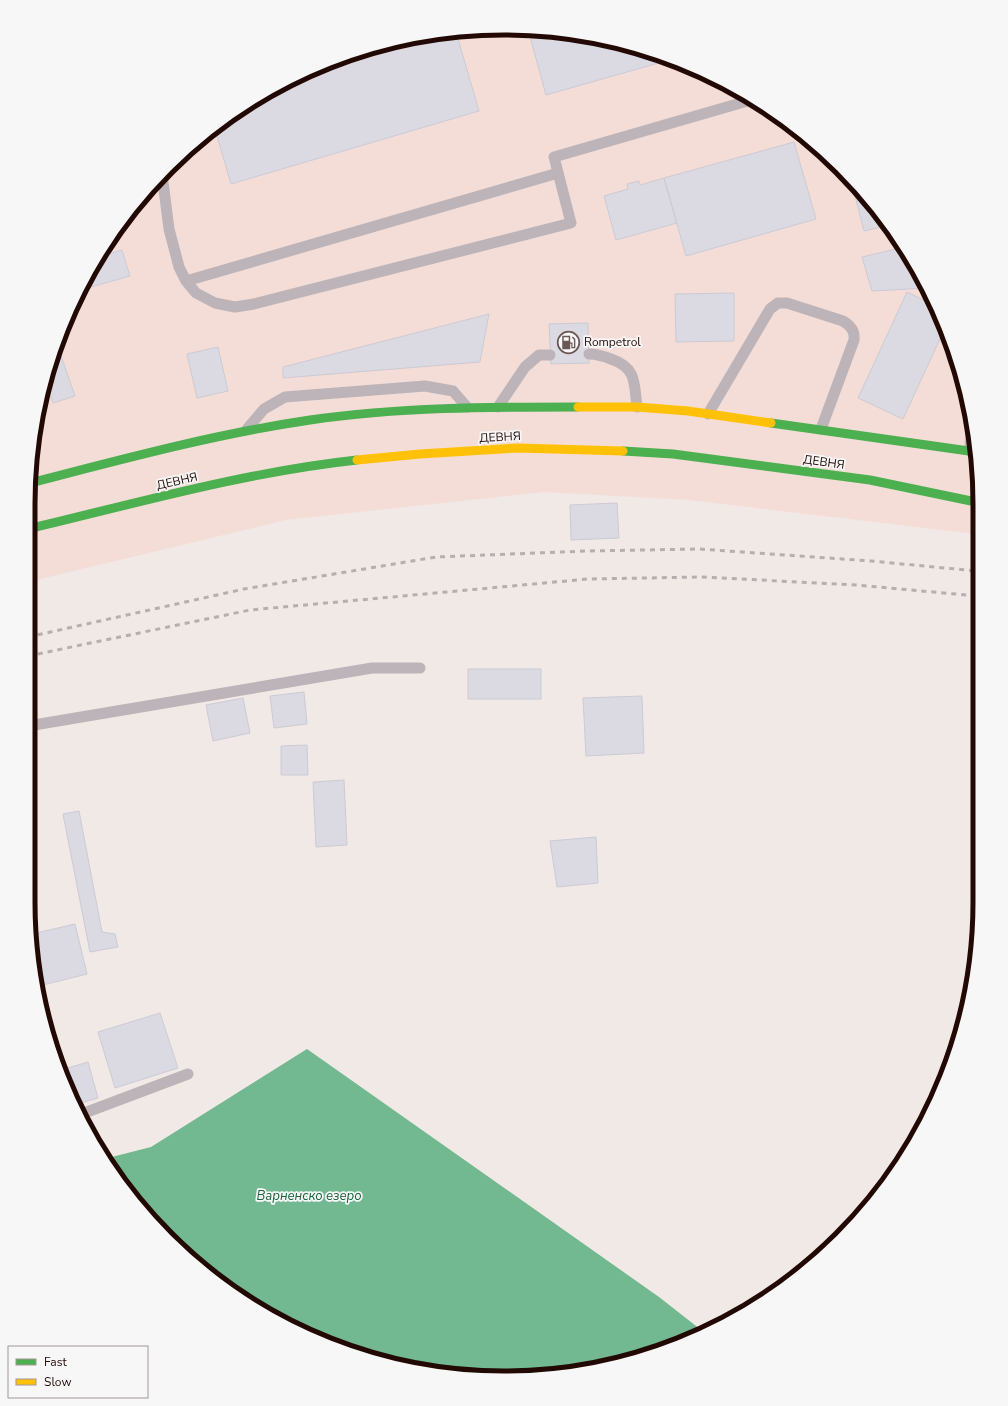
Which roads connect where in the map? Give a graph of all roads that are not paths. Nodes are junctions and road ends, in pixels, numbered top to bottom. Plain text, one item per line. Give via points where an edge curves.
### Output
1 (745, 102) edge
2 (558, 173) junction
3 (163, 182) edge
4 (186, 282) junction
5 (589, 354) dead end
6 (550, 355) dead end
7 (468, 407) junction
8 (498, 407) junction
9 (637, 407) junction
10 (708, 414) junction
11 (821, 429) junction
12 (246, 430) junction
13 (970, 452) edge
14 (36, 475) edge
15 (46, 479) junction
16 (36, 482) edge
17 (973, 501) edge
18 (35, 527) edge
19 (420, 668) dead end
20 (35, 725) edge
21 (188, 1074) dead end
22 (85, 1113) edge

1 - 2 lane via 554,157
2 - 4 lane
2 - 4 lane via 571,223 235,307 214,303 196,293
3 - 4 lane via 169,229 179,267
5 - 9 lane via 620,362 630,370
6 - 8 lane via 539,355 525,367
7 - 8 main road
7 - 12 main road via 386,412
7 - 12 lane via 453,390 425,386 285,397 264,408
8 - 9 main road
9 - 10 main road
10 - 11 main road
10 - 11 lane via 770,309 778,303 788,303 843,321 853,331 854,340
11 - 13 main road
12 - 15 main road
14 - 15 lane
15 - 16 main road
17 - 18 main road, ДЕВНЯ via 870,480 673,454 518,448 420,454 313,465 218,484
19 - 20 lane via 372,668 250,693
21 - 22 lane

